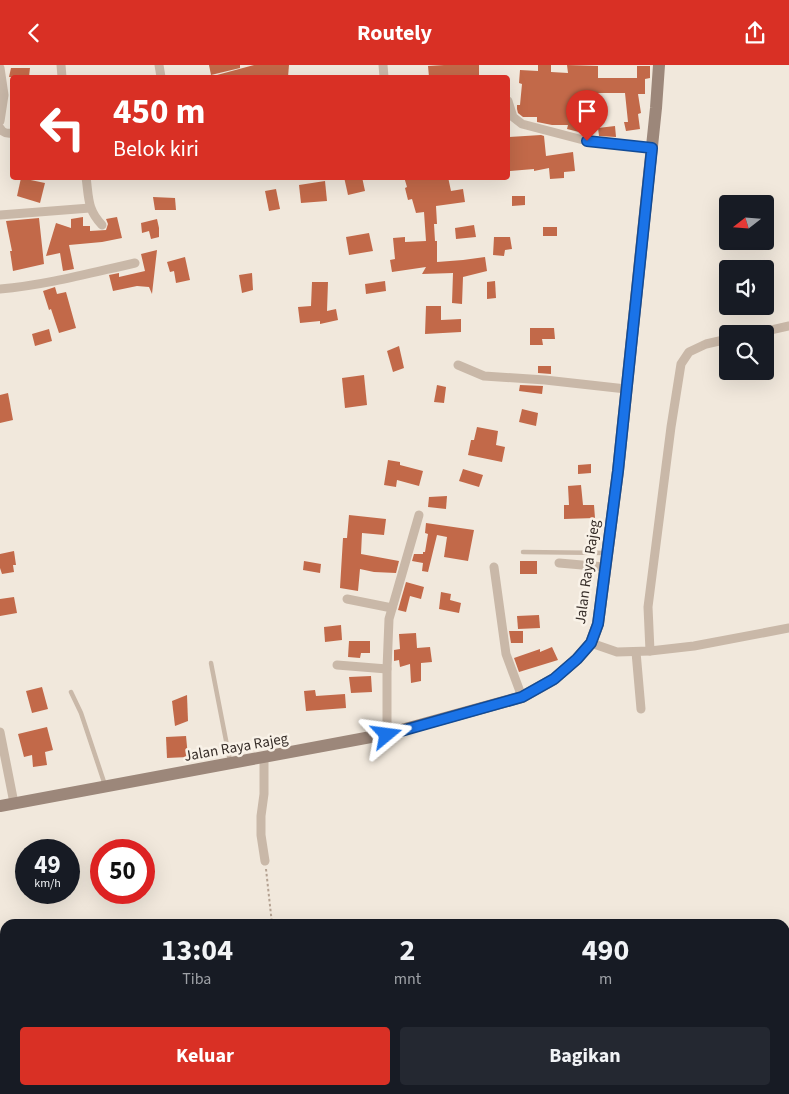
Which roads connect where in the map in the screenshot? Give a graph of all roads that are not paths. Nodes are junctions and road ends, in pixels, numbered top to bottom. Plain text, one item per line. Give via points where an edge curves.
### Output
1 (659, 65) edge
2 (0, 68) edge
3 (510, 107) edge
4 (0, 121) edge
5 (0, 128) edge
6 (10, 133) edge
7 (652, 148) junction
8 (86, 180) edge
9 (90, 208) junction
10 (0, 215) edge
11 (102, 225) dead end
12 (135, 263) dead end
13 (0, 289) edge
14 (789, 326) edge
15 (774, 329) edge
16 (719, 341) edge
17 (458, 365) dead end
18 (626, 389) junction
19 (420, 515) dead end
20 (523, 552) dead end
21 (607, 553) junction
22 (559, 563) dead end
23 (494, 567) dead end
24 (605, 567) junction
25 (347, 599) dead end
26 (392, 608) junction
27 (789, 627) edge
28 (591, 643) junction
29 (650, 651) junction
30 (636, 652) junction
31 (211, 663) dead end
32 (337, 665) dead end
33 (387, 669) junction
34 (71, 692) dead end
35 (522, 697) junction
36 (641, 709) dead end
37 (0, 732) edge
38 (387, 735) junction
39 (264, 758) junction
40 (231, 765) junction
41 (105, 786) junction
42 (14, 803) junction
43 (0, 806) edge
44 (265, 861) road end

1 - 7 main road, Jalan Raya Rajeg
2 - 4 street via 4,95
3 - 7 street via 513,117 522,124 587,141
5 - 6 street via 2,132
7 - 18 main road, Jalan Raya Rajeg
8 - 9 street
9 - 10 street
9 - 11 street
12 - 13 street via 62,280
14 - 15 street
16 - 29 street via 689,353 681,364 648,607
17 - 18 street via 484,376
18 - 21 main road, Jalan Raya Rajeg
19 - 26 street
20 - 21 lane
21 - 24 main road, Jalan Raya Rajeg
22 - 24 street
23 - 35 street via 506,654
24 - 28 main road, Jalan Raya Rajeg via 598,624
25 - 26 street
26 - 33 street
27 - 29 street via 694,646
28 - 30 street via 617,651
28 - 35 main road, Jalan Raya Rajeg via 554,679
29 - 30 street
30 - 36 street
31 - 40 lane
32 - 33 street
33 - 38 street
34 - 41 lane via 82,713
35 - 38 main road, Jalan Raya Rajeg
37 - 42 street
38 - 39 main road, Jalan Raya Rajeg
39 - 40 main road, Jalan Raya Rajeg
39 - 44 street via 261,835
40 - 41 main road, Jalan Raya Rajeg
41 - 42 main road, Jalan Raya Rajeg
42 - 43 main road, Jalan Raya Rajeg

